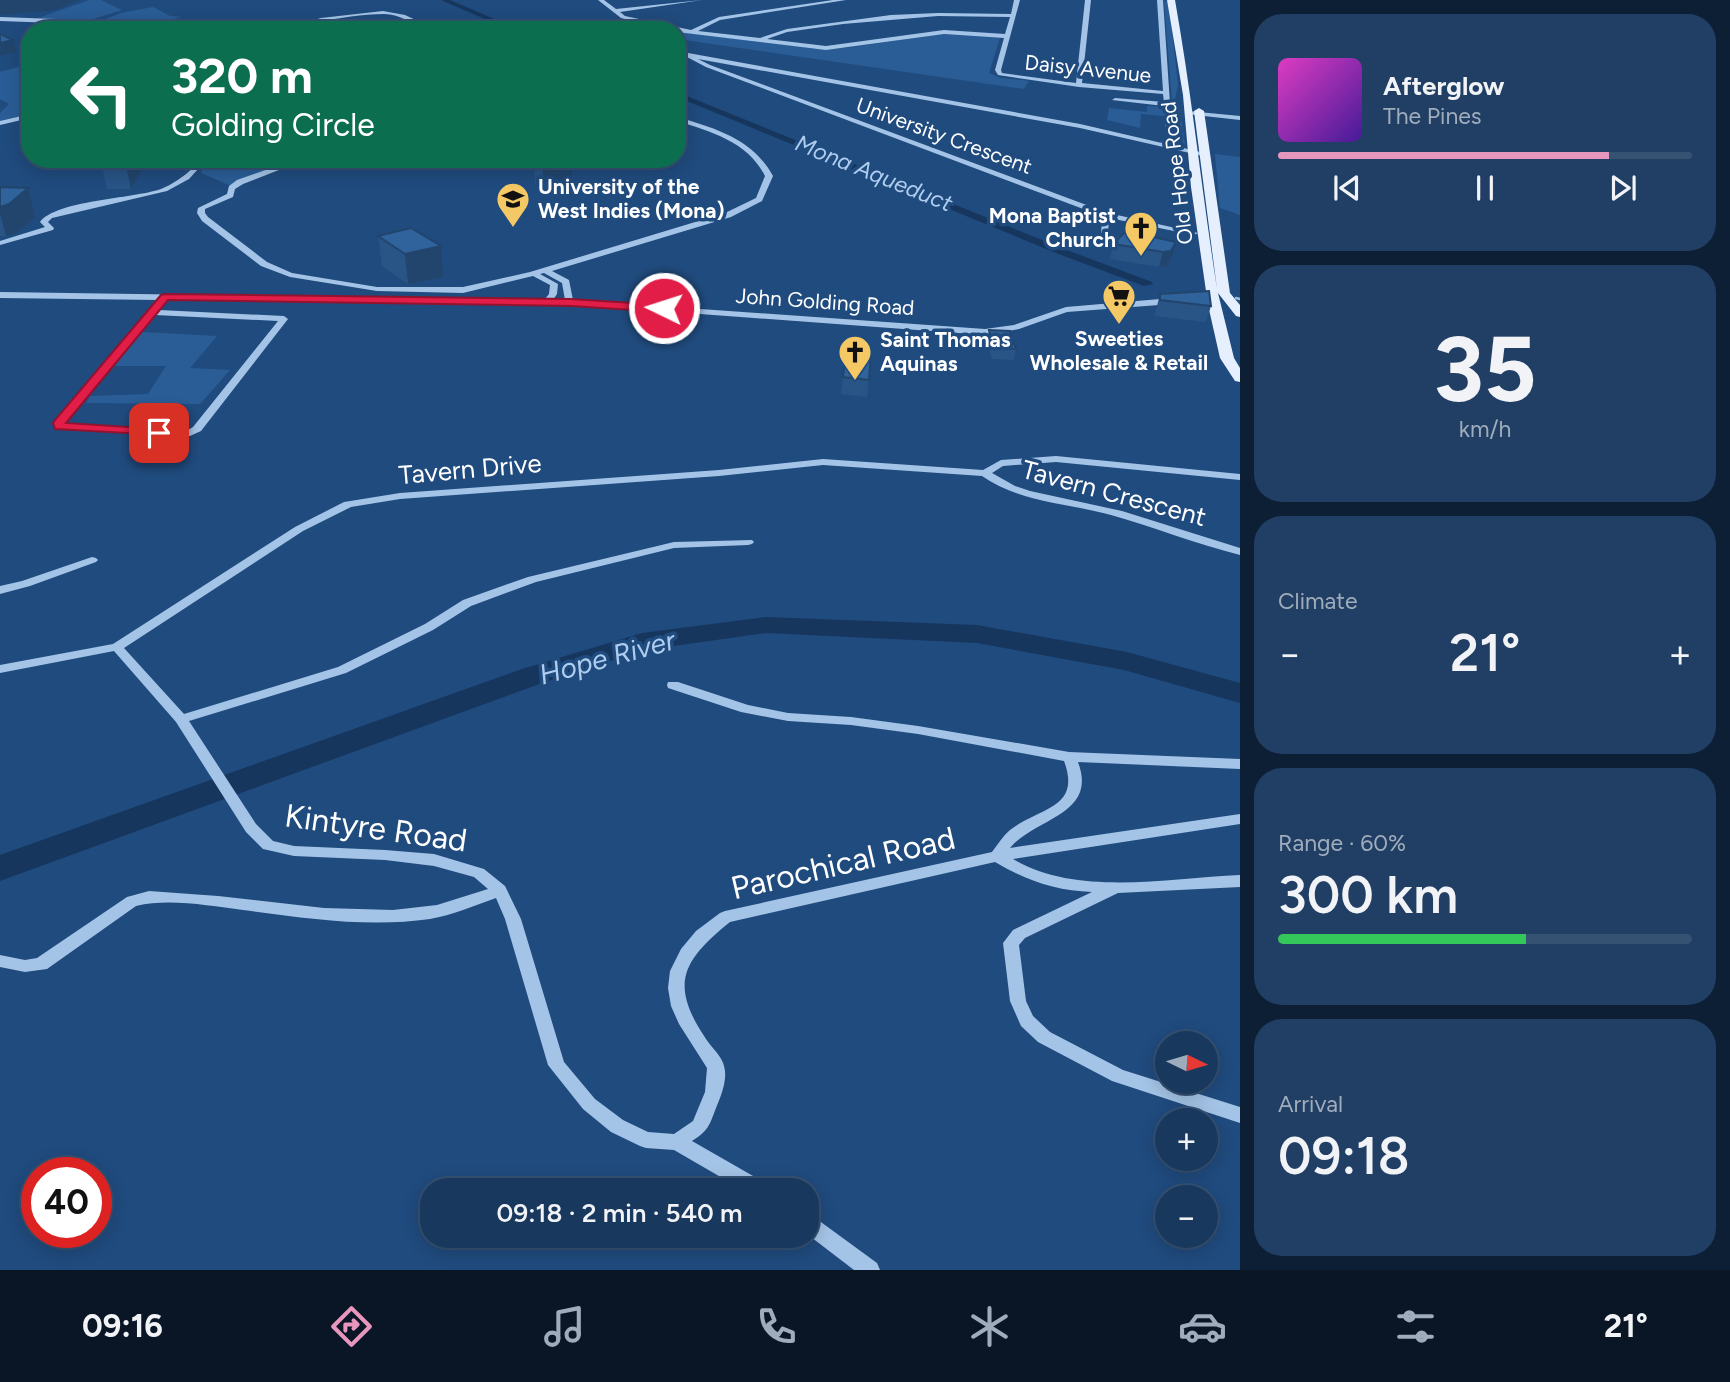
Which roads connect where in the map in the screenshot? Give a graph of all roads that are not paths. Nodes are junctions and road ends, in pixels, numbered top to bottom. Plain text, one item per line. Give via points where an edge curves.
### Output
1 (601, 0) edge
2 (699, 0) edge
3 (843, 0) edge
4 (1017, 0) edge
5 (1088, 0) edge
6 (1160, 0) edge
7 (1171, 0) edge
8 (1182, 0) edge
9 (614, 11) junction
10 (1013, 16) junction
11 (0, 19) edge
12 (56, 21) edge
13 (327, 21) edge
14 (414, 21) edge
15 (635, 21) edge
16 (686, 31) edge
17 (691, 32) junction
18 (1006, 36) junction
19 (760, 41) junction
20 (687, 55) joint
21 (1079, 85) junction
22 (1167, 93) junction
23 (1115, 100) dead end
24 (1167, 104) junction
25 (1188, 113) junction
26 (1200, 114) junction
27 (21, 118) edge
28 (1240, 118) edge
29 (686, 122) edge
30 (0, 123) edge
31 (1169, 133) dead end
32 (1192, 152) junction
33 (1206, 154) junction
34 (196, 168) edge
35 (278, 168) edge
36 (1106, 215) junction
37 (1194, 233) dead end
38 (0, 243) edge
39 (1140, 245) edge
40 (545, 270) junction
41 (532, 274) junction
42 (0, 295) edge
43 (1214, 295) junction
44 (165, 297) junction
45 (1184, 300) edge
46 (547, 302) junction
47 (571, 303) junction
48 (1237, 310) edge
49 (154, 312) junction
50 (1240, 323) edge
51 (1220, 332) junction
52 (1240, 379) edge
53 (985, 473) junction
54 (1240, 477) edge
55 (748, 542) dead end
56 (1240, 552) edge
57 (92, 561) dead end
58 (0, 590) edge
59 (117, 646) junction
60 (0, 669) edge
61 (673, 685) dead end
62 (181, 719) junction
63 (1069, 757) junction
64 (1240, 764) edge
65 (1240, 819) edge
66 (997, 856) junction
67 (1240, 881) edge
68 (1116, 887) junction
69 (500, 890) junction
70 (1, 961) edge
71 (1240, 1115) edge
72 (677, 1142) junction
73 (739, 1178) edge
74 (819, 1232) edge
75 (870, 1270) edge

1 - 9 street
2 - 9 street
3 - 17 street via 719,19
4 - 10 street, Daisy Avenue
5 - 21 street
6 - 22 street
7 - 25 main road, Old Hope Road
8 - 26 main road, Old Hope Road
9 - 15 street
10 - 18 street, Daisy Avenue
10 - 19 street via 901,14 779,32
11 - 12 street
13 - 14 street via 381,13
16 - 17 street
17 - 19 street
18 - 19 street via 944,32 826,48
18 - 21 street, Daisy Avenue via 999,74
20 - 32 street, University Crescent via 1080,126
20 - 36 street, University Crescent
21 - 22 street, Daisy Avenue
22 - 24 street
23 - 24 street
24 - 31 street
25 - 26 street
25 - 32 main road, Old Hope Road
26 - 28 street
26 - 33 main road, Old Hope Road
27 - 30 street
29 - 40 street via 718,133 765,164 769,176 759,199 701,225
32 - 33 street, University Crescent
32 - 43 main road, Old Hope Road
33 - 43 main road, Old Hope Road
34 - 38 street via 167,189 49,216 44,222 50,228
35 - 41 street via 233,186 230,195 202,208 201,213 264,264 290,275 422,291 463,290
36 - 37 street, University Crescent
36 - 39 street via 1104,235
40 - 41 street
40 - 47 street via 566,282
41 - 46 street via 554,284
42 - 44 street, John Golding Road
43 - 48 main road, Old Hope Road
43 - 51 main road, Old Hope Road
44 - 46 street, John Golding Road
44 - 49 street
45 - 47 street, John Golding Road via 1066,310 1016,327 985,331
46 - 47 street, John Golding Road
49 - 49 street via 59,423 60,426 190,433 284,319
50 - 51 main road
51 - 52 main road, Old Hope Road via 1227,358
53 - 54 street, Tavern Crescent via 1001,463 1056,459
53 - 56 street, Tavern Crescent via 1015,491 1101,509
53 - 59 street, Tavern Drive via 823,462 348,504 299,528
55 - 62 street via 674,545 532,579 467,603 342,670
57 - 58 street
59 - 60 street, Tavern Drive
59 - 62 street, Kintyre Road
61 - 63 street via 746,709 788,717 905,728
62 - 69 street, Kintyre Road via 251,828 268,845 294,851 433,860 479,873
63 - 64 street
63 - 66 street via 1078,773 1071,801 1015,834
65 - 66 street, Parochical Road
66 - 68 street via 1041,880
66 - 72 street, Parochical Road via 724,918 699,936 686,951 675,993 690,1032 716,1067 714,1092 700,1126
67 - 68 street
68 - 71 street via 1019,934 1012,943 1018,1001 1027,1021 1044,1037 1118,1076
69 - 70 street via 451,908 400,915 149,897 132,901 41,964
69 - 72 street via 557,1065 589,1104 617,1126 646,1140
72 - 73 street
74 - 75 street

